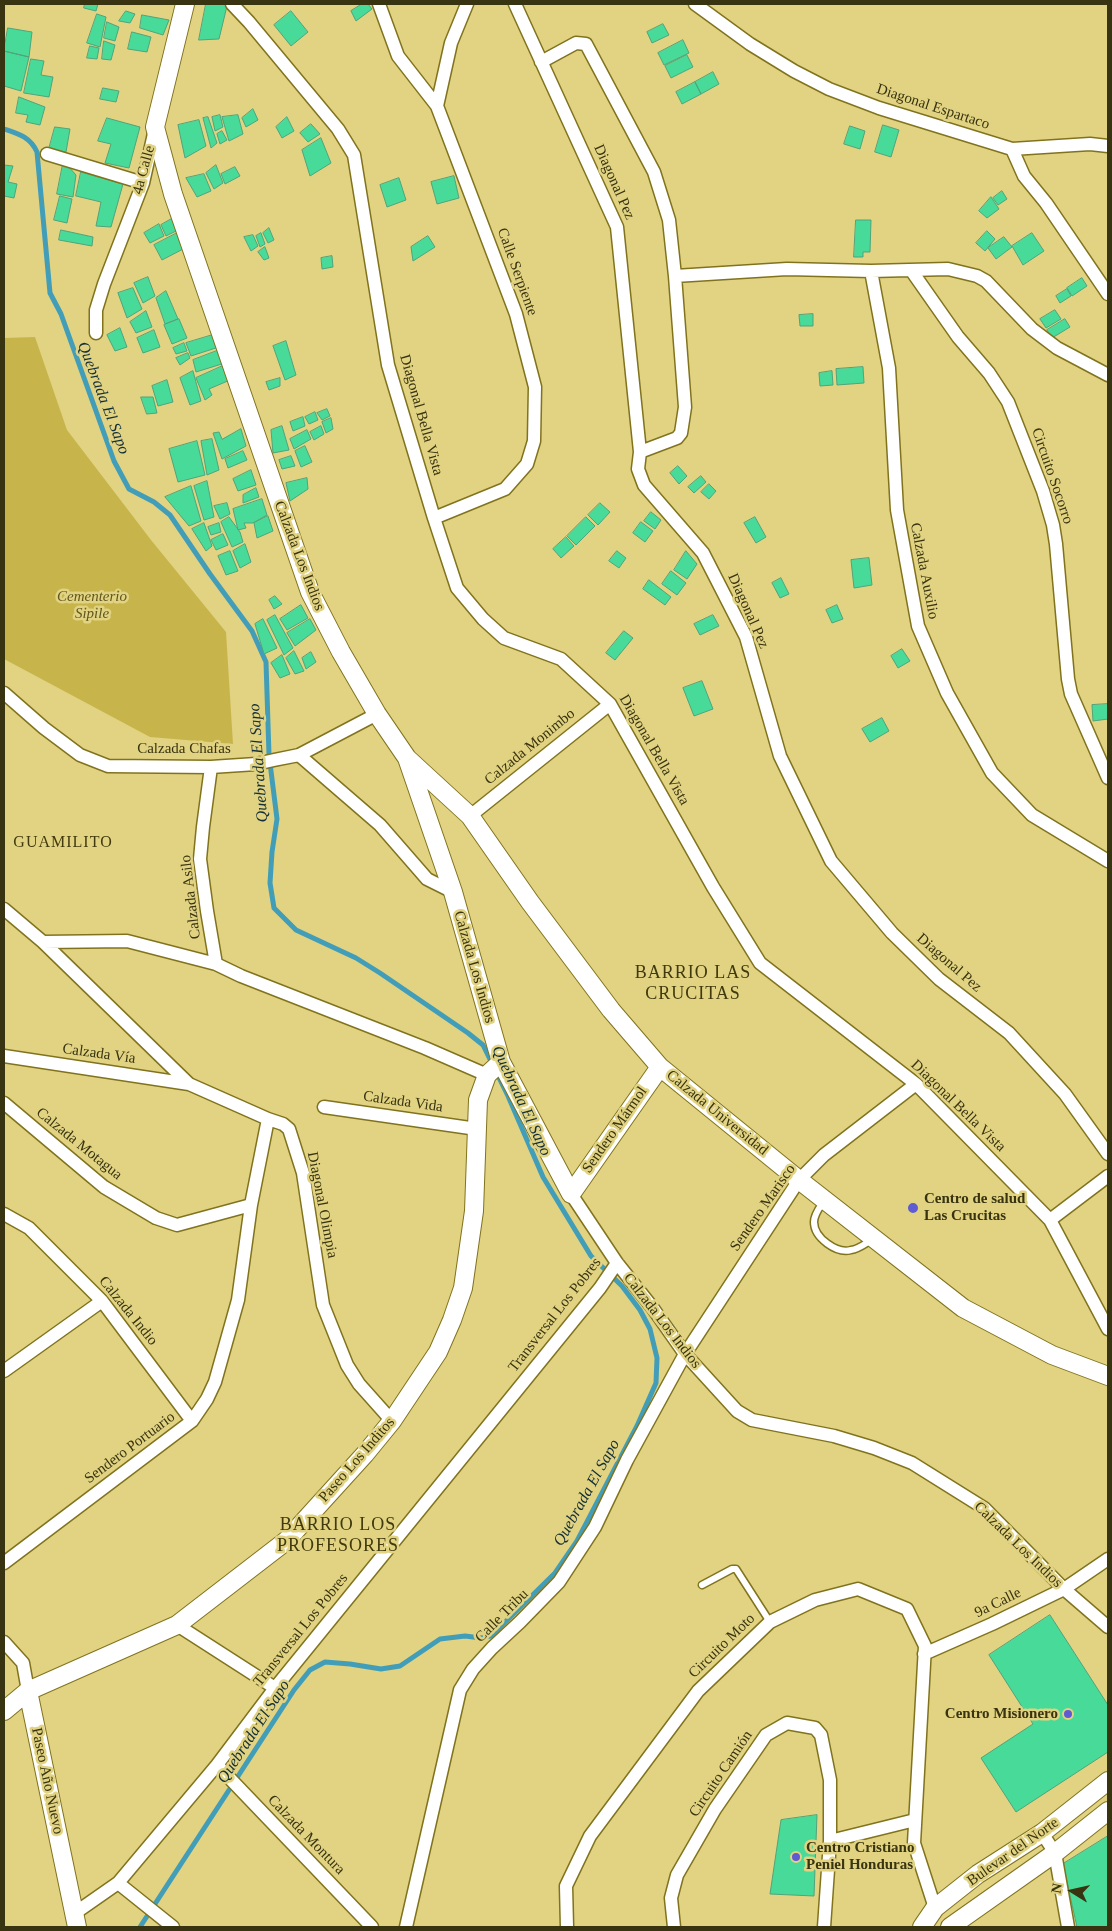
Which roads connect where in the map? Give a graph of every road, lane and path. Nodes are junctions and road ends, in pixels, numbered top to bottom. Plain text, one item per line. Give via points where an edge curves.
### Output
1 (184, 4) edge
2 (232, 4) edge
3 (379, 4) edge
4 (467, 4) edge
5 (515, 4) edge
6 (695, 4) edge
7 (541, 62) junction
8 (437, 106) junction
9 (155, 127) junction
10 (1108, 146) edge
11 (1012, 149) junction
12 (47, 154) dead end
13 (143, 183) junction
14 (911, 270) junction
15 (871, 271) junction
16 (676, 276) junction
17 (1108, 294) edge
18 (96, 333) dead end
19 (1108, 375) edge
20 (640, 452) junction
21 (434, 518) junction
22 (4, 693) edge
23 (610, 704) junction
24 (377, 714) junction
25 (299, 755) junction
26 (407, 758) junction
27 (211, 767) junction
28 (1108, 778) edge
29 (470, 816) junction
30 (1108, 861) edge
31 (452, 892) junction
32 (4, 909) edge
33 (43, 942) junction
34 (216, 964) junction
35 (4, 1056) edge
36 (501, 1062) junction
37 (660, 1067) junction
38 (487, 1074) junction
39 (189, 1084) junction
40 (916, 1084) junction
41 (4, 1103) edge
42 (324, 1107) dead end
43 (268, 1119) junction
44 (477, 1130) junction
45 (1108, 1154) edge
46 (1108, 1176) edge
47 (800, 1180) junction
48 (571, 1194) junction
49 (825, 1200) junction
50 (251, 1205) junction
51 (4, 1214) edge
52 (1050, 1220) junction
53 (874, 1239) junction
54 (614, 1267) junction
55 (102, 1301) junction
56 (1108, 1329) edge
57 (685, 1354) junction
58 (4, 1371) edge
59 (1108, 1376) edge
60 (192, 1421) junction
61 (392, 1421) junction
62 (1108, 1559) edge
63 (4, 1563) edge
64 (702, 1585) dead end
65 (1064, 1589) junction
66 (770, 1622) junction
67 (177, 1625) junction
68 (1108, 1627) edge
69 (4, 1642) edge
70 (924, 1654) junction
71 (275, 1688) junction
72 (28, 1691) junction
73 (4, 1711) edge
74 (216, 1765) junction
75 (1108, 1781) edge
76 (1108, 1811) edge
77 (915, 1820) junction
78 (1042, 1833) junction
79 (830, 1840) junction
80 (1055, 1853) junction
81 (118, 1883) junction
82 (935, 1908) junction
83 (76, 1920) edge
84 (173, 1927) edge
85 (372, 1927) edge
86 (406, 1927) edge
87 (567, 1927) edge
88 (674, 1927) edge
89 (824, 1927) edge
90 (922, 1927) edge
91 (950, 1927) edge
92 (1068, 1927) edge

1 - 9 street, 4a Calle
2 - 21 street, Diagonal Bella Vista via 338,129 354,155 388,365
3 - 8 street, Calle Serpiente via 398,56
4 - 8 street via 451,42
5 - 7 street, Diagonal Pez
6 - 11 street, Diagonal Espartaco via 760,50 824,86 879,108
7 - 16 street via 576,43 586,44 654,172 669,220
7 - 20 street, Diagonal Pez via 617,227
8 - 21 street, Calle Serpiente via 516,314 535,386 534,441 527,464 505,489
9 - 13 street, 4a Calle
9 - 24 street, Calzada Los Indios via 173,194 310,592
10 - 11 street via 1090,144
11 - 17 street via 1024,176
12 - 13 street
13 - 18 street, 4a Calle via 98,302
14 - 15 street
14 - 19 street via 948,270 977,276 986,281 1032,329 1058,348
14 - 28 street, Circuito Socorro via 1008,402 1053,526 1071,694
15 - 16 street via 787,269
15 - 30 street, Calzada Auxilio via 889,368 896,510 918,626 947,693 992,773 1032,815
16 - 20 street via 685,407 680,432 677,438
20 - 45 street, Diagonal Pez via 638,469 644,485 703,553 746,637 780,756 831,861 892,933 940,979 1009,1033 1065,1094
21 - 23 street, Diagonal Bella Vista via 457,588 483,619 504,638 562,659
22 - 27 street, Calzada Chafas via 80,754 108,766
23 - 29 street, Calzada Monimbo
23 - 40 street, Diagonal Bella Vista via 760,963
24 - 25 street, Calzada Chafas
24 - 26 street, Calzada Los Indios
25 - 27 street, Calzada Chafas via 256,764
25 - 31 street via 380,825 427,879
26 - 29 street, Calzada Universidad
26 - 31 street, Calzada Los Indios
27 - 34 street, Calzada Asilo via 200,859
29 - 37 street, Calzada Universidad via 553,933
31 - 36 street, Calzada Los Indios
32 - 33 street, Diagonal Olimpia
33 - 34 street via 128,941
33 - 39 street, Diagonal Olimpia
34 - 38 street
35 - 39 street, Calzada Vía
36 - 38 street
36 - 48 street, Calzada Los Indios
37 - 47 street, Calzada Universidad
37 - 48 street, Sendero Mármol
38 - 44 street, Paseo Los Inditos via 478,1100
39 - 43 street, Diagonal Olimpia
40 - 47 street, Sendero Marisco via 824,1156
40 - 52 street, Diagonal Bella Vista
41 - 50 street, Calzada Motagua via 104,1187 156,1218 178,1224
42 - 44 street, Calzada Vida
43 - 50 street, Sendero Portuario
43 - 61 street, Diagonal Olimpia via 289,1129 303,1173 324,1305 348,1365 359,1384
44 - 61 street, Paseo Los Inditos via 474,1210 463,1288 438,1352
46 - 52 street
47 - 49 street, Calzada Universidad
47 - 57 street, Sendero Marisco
48 - 54 street, Calzada Los Indios
49 - 53 street, Calzada Universidad
49 - 53 lane via 814,1220 815,1229 825,1241 836,1249 851,1250
50 - 60 street, Sendero Portuario via 238,1300 215,1382
51 - 55 street, Calzada Indio via 29,1228
52 - 56 street, Diagonal Bella Vista
53 - 59 street, Calzada Universidad via 963,1308 1052,1355
54 - 57 street, Calzada Los Indios via 652,1307
54 - 71 street, Transversal Los Pobres
55 - 58 street
55 - 60 street, Calzada Indio
57 - 65 street, Calzada Los Indios via 737,1411 752,1420 834,1436 912,1462 984,1508
57 - 86 street, Calle Tribu via 627,1460 595,1527 558,1582 472,1669 460,1690
60 - 63 street, Sendero Portuario
61 - 67 street, Paseo Los Inditos via 286,1541
62 - 65 street, 9a Calle
64 - 66 lane via 736,1568
65 - 68 street, Calzada Los Indios
65 - 70 street, 9a Calle
66 - 70 street, Circuito Moto via 815,1600 858,1590 907,1609 925,1646
66 - 87 street, Circuito Moto via 698,1691 590,1836 566,1886
67 - 71 street
67 - 72 street, Paseo Los Inditos
69 - 72 street, Paseo Año Nuevo via 23,1663
70 - 77 street, Circuito Moto
71 - 74 street, Transversal Los Pobres
72 - 73 street, Paseo Los Inditos
72 - 83 street, Paseo Año Nuevo
74 - 81 street, Transversal Los Pobres
74 - 85 street, Calzada Montura
75 - 78 street, Bulevar del Norte
76 - 80 street, Bulevar del Norte
77 - 79 street
77 - 82 street, Circuito Moto via 914,1843
78 - 80 street
78 - 82 street, Bulevar del Norte via 978,1874
79 - 88 street, Circuito Camión via 830,1780 821,1735 815,1728 787,1723 766,1735 715,1809 677,1875 671,1898
79 - 89 street, Circuito Camión
80 - 91 street, Bulevar del Norte
80 - 92 street
81 - 83 street, Transversal Los Pobres
81 - 84 street
82 - 90 street, Bulevar del Norte

